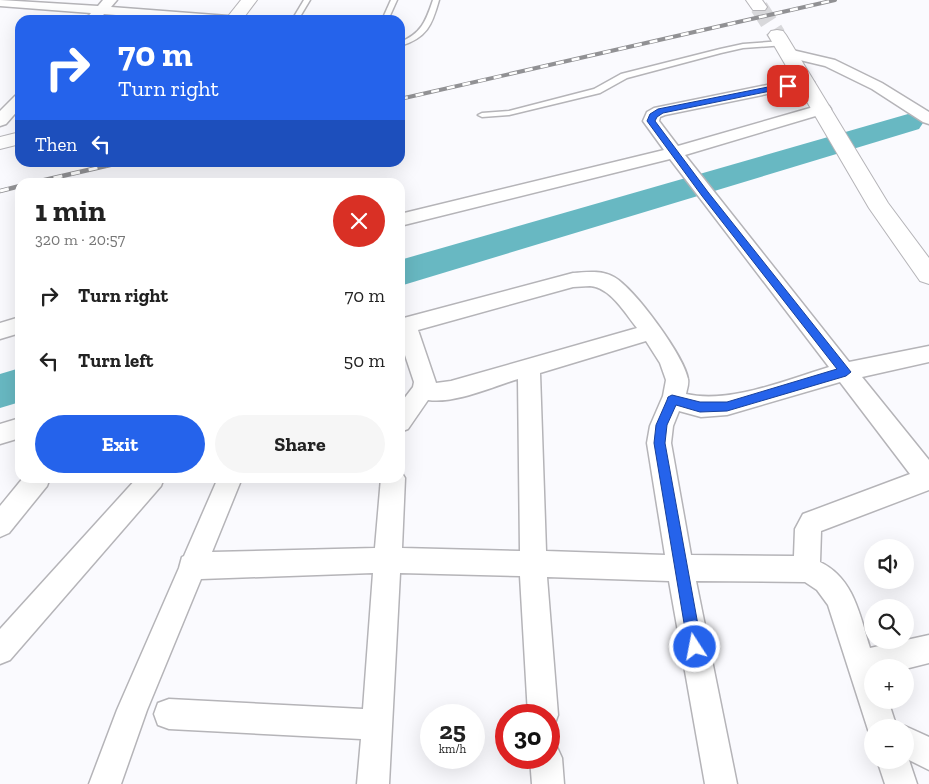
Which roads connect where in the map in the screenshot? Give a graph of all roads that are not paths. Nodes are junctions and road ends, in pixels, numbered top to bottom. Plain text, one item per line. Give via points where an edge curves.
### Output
1 (249, 0) edge
2 (307, 0) edge
3 (394, 0) edge
4 (436, 0) edge
5 (0, 2) edge
6 (101, 10) edge
7 (164, 15) edge
8 (237, 15) edge
9 (299, 15) edge
10 (387, 15) edge
11 (405, 41) edge
12 (782, 44) junction
13 (806, 82) junction
14 (15, 104) edge
15 (908, 105) junction
16 (929, 107) edge
17 (823, 109) junction
18 (482, 115) dead end
19 (929, 119) edge
20 (0, 121) edge
21 (15, 139) edge
22 (0, 143) edge
23 (674, 152) junction
24 (405, 219) edge
25 (929, 275) edge
26 (405, 325) edge
27 (15, 326) edge
28 (0, 331) edge
29 (405, 331) edge
30 (650, 332) junction
31 (928, 354) edge
32 (529, 367) junction
33 (846, 372) junction
34 (423, 390) junction
35 (672, 400) junction
36 (405, 415) edge
37 (15, 430) edge
38 (0, 434) edge
39 (929, 478) edge
40 (34, 483) edge
41 (148, 483) edge
42 (228, 483) edge
43 (393, 483) edge
44 (0, 525) edge
45 (388, 560) junction
46 (533, 564) junction
47 (192, 566) junction
48 (680, 568) junction
49 (807, 569) junction
50 (0, 650) edge
51 (929, 650) edge
52 (862, 666) junction
53 (864, 672) edge
54 (542, 704) edge
55 (169, 714) dead end
56 (377, 726) junction
57 (914, 746) edge
58 (929, 754) edge
59 (547, 769) edge
60 (896, 769) edge
61 (105, 784) edge
62 (374, 784) edge
63 (548, 784) edge
64 (721, 784) edge
65 (901, 784) edge

1 - 8 street
2 - 9 lane
3 - 10 lane
4 - 11 lane via 426,30
5 - 6 street
6 - 7 street
12 - 13 street
12 - 15 street via 830,63
12 - 18 lane via 742,46 720,51 629,74 597,91 509,113
13 - 17 street
13 - 23 street via 660,111 651,121
14 - 20 street
15 - 16 street
15 - 19 street
17 - 23 street
17 - 25 street via 880,208
21 - 22 street
23 - 24 street
23 - 33 street
26 - 30 street via 588,278 606,281 619,291
27 - 28 street
29 - 34 street via 425,382
30 - 32 street
30 - 35 street via 675,371 677,381
31 - 33 street
32 - 34 street via 451,390
32 - 46 street
33 - 35 street via 727,406 700,407
33 - 39 street
34 - 36 street
35 - 48 street via 662,425 660,443
37 - 38 street
39 - 49 street via 812,522 808,529
40 - 44 street
41 - 50 street
42 - 47 street
43 - 45 street
45 - 46 street
45 - 47 street
45 - 56 street
46 - 48 street
46 - 54 street
47 - 61 street
48 - 49 street
48 - 64 street
49 - 52 street via 834,586
51 - 52 street
52 - 53 street
55 - 56 street
56 - 62 street
57 - 58 street
59 - 63 street
60 - 65 street

